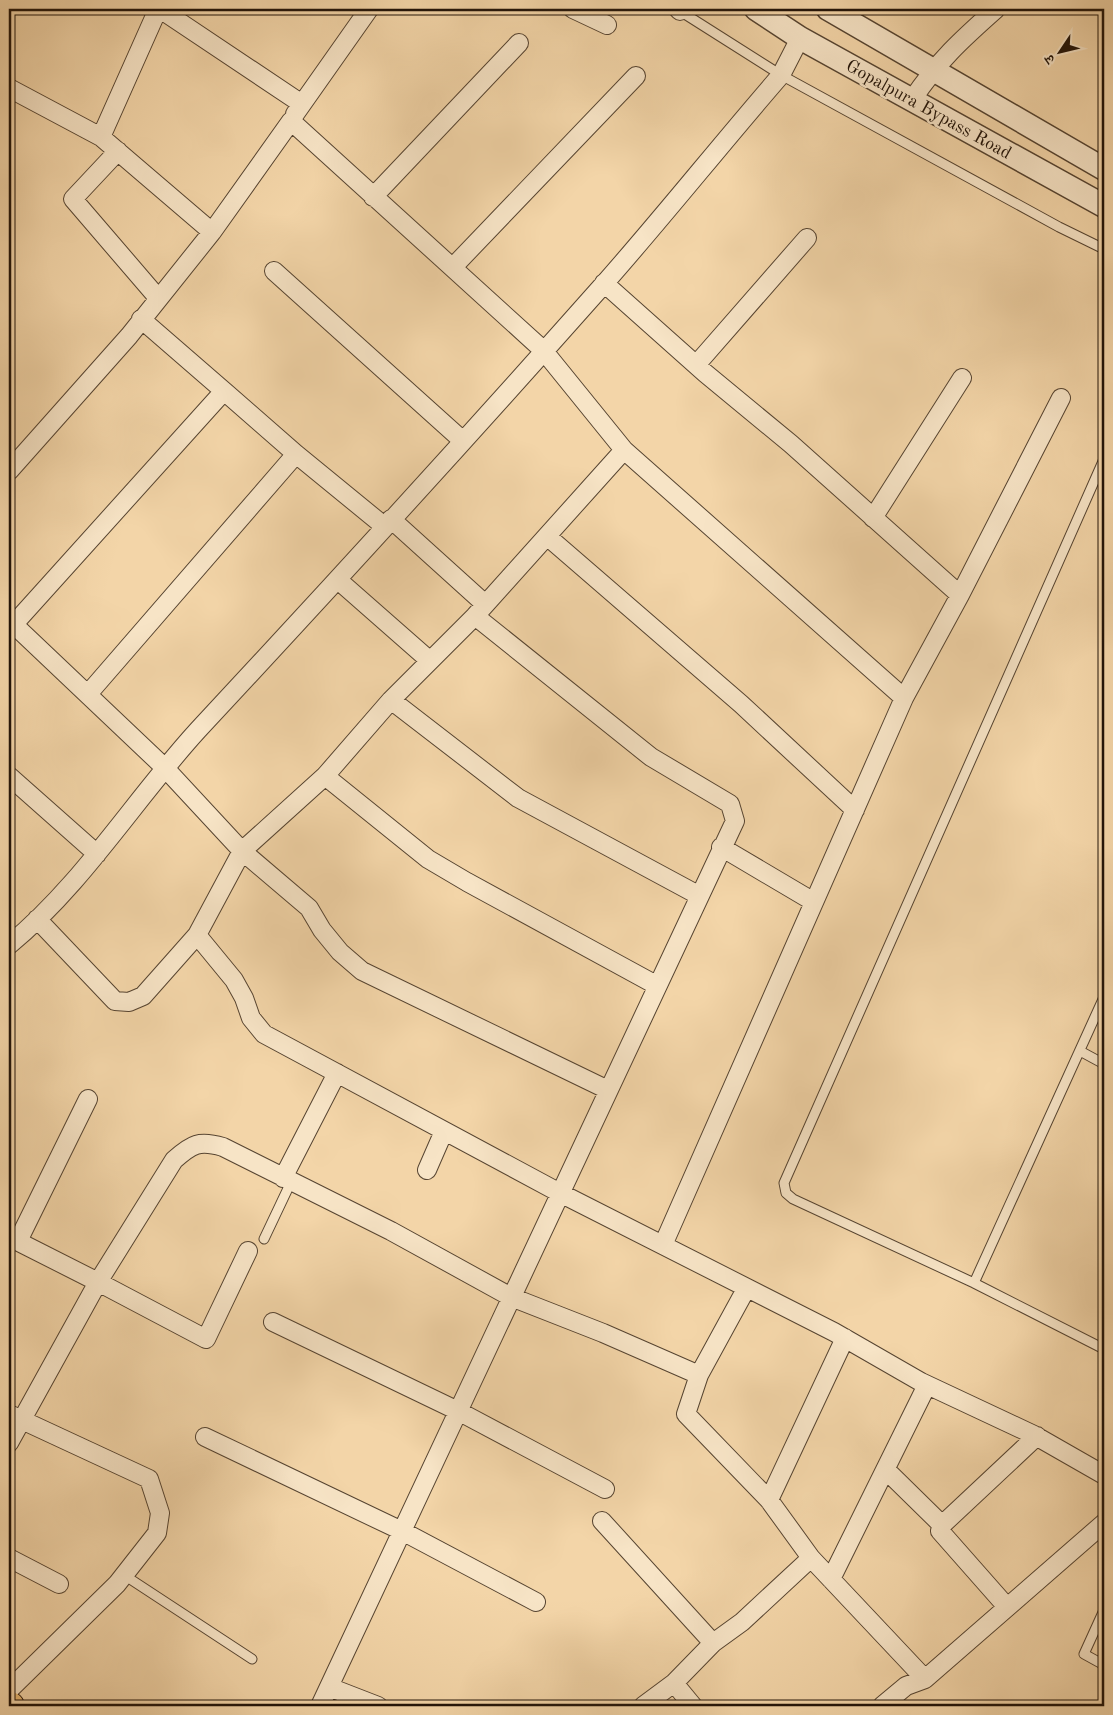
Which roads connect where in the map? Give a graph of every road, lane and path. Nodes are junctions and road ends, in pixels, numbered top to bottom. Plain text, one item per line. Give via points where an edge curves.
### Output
1 (159, 9) edge
2 (368, 9) edge
3 (572, 9) edge
4 (756, 9) edge
5 (828, 9) edge
6 (996, 9) edge
7 (679, 10) edge
8 (607, 25) dead end
9 (800, 38) junction
10 (519, 43) dead end
11 (932, 70) junction
12 (781, 75) junction
13 (636, 76) dead end
14 (9, 88) edge
15 (912, 100) junction
16 (302, 104) junction
17 (291, 121) junction
18 (101, 137) junction
19 (118, 151) junction
20 (1104, 169) edge
21 (373, 197) junction
22 (1104, 206) edge
23 (212, 232) junction
24 (807, 238) dead end
25 (1104, 249) edge
26 (453, 267) junction
27 (274, 271) dead end
28 (604, 284) junction
29 (158, 298) junction
30 (141, 319) junction
31 (543, 350) junction
32 (696, 365) junction
33 (962, 378) dead end
34 (224, 392) junction
35 (1061, 398) dead end
36 (462, 441) junction
37 (624, 450) junction
38 (296, 454) junction
39 (1104, 459) edge
40 (9, 471) edge
41 (873, 518) junction
42 (388, 523) junction
43 (548, 537) junction
44 (338, 580) junction
45 (960, 595) junction
46 (480, 610) junction
47 (11, 622) edge
48 (429, 660) junction
49 (88, 694) junction
50 (904, 698) junction
51 (391, 700) junction
52 (164, 767) junction
53 (9, 776) edge
54 (324, 776) junction
55 (855, 810) junction
56 (721, 846) junction
57 (242, 851) junction
58 (97, 854) junction
59 (698, 895) junction
60 (814, 902) junction
61 (37, 919) junction
62 (13, 935) edge
63 (197, 935) junction
64 (656, 986) junction
65 (1104, 997) edge
66 (1080, 1051) junction
67 (1104, 1064) edge
68 (337, 1073) junction
69 (608, 1090) junction
70 (88, 1099) dead end
71 (444, 1131) junction
72 (427, 1170) dead end
73 (287, 1180) junction
74 (560, 1193) junction
75 (264, 1238) dead end
76 (13, 1239) edge
77 (663, 1245) junction
78 (248, 1251) dead end
79 (98, 1282) junction
80 (974, 1283) junction
81 (746, 1289) junction
82 (511, 1297) junction
83 (273, 1322) dead end
84 (845, 1338) junction
85 (1104, 1349) edge
86 (699, 1375) junction
87 (927, 1385) junction
88 (458, 1411) junction
89 (15, 1417) edge
90 (1037, 1436) junction
91 (205, 1437) dead end
92 (9, 1443) edge
93 (886, 1470) junction
94 (1104, 1475) edge
95 (605, 1489) dead end
96 (769, 1500) junction
97 (602, 1521) dead end
98 (1104, 1523) edge
99 (942, 1524) junction
100 (402, 1531) junction
101 (9, 1558) edge
102 (811, 1558) junction
103 (124, 1574) junction
104 (831, 1579) junction
105 (58, 1584) dead end
106 (536, 1602) dead end
107 (1007, 1607) junction
108 (1104, 1610) edge
109 (713, 1643) junction
110 (252, 1659) dead end
111 (1104, 1665) edge
112 (924, 1679) junction
113 (674, 1682) junction
114 (329, 1687) junction
115 (9, 1690) edge
116 (320, 1706) edge
117 (378, 1706) edge
118 (643, 1706) edge
119 (693, 1706) edge
120 (882, 1706) edge

1 - 16 street
1 - 18 street
2 - 16 street
3 - 8 street
4 - 9 street, Gopalpura Bypass Road
5 - 11 street, Gopalpura Bypass Road
6 - 11 street
7 - 12 lane
9 - 12 street
9 - 15 street, Gopalpura Bypass Road
10 - 21 street
11 - 15 street
11 - 20 street, Gopalpura Bypass Road
12 - 25 lane
12 - 28 street
13 - 26 street
14 - 18 street
15 - 22 street, Gopalpura Bypass Road
16 - 17 street
17 - 21 street
17 - 23 street
18 - 19 street
19 - 23 street
19 - 29 street via 73,200
21 - 26 street
23 - 29 street
24 - 32 street
26 - 31 street
27 - 36 street
28 - 31 street
28 - 32 street
29 - 30 street
30 - 34 street
30 - 40 street
31 - 36 street
31 - 37 street
32 - 41 street
33 - 41 street
34 - 38 street
34 - 47 street
35 - 45 street
36 - 42 street
37 - 43 street
37 - 50 street
38 - 42 street
38 - 49 street
39 - 80 lane via 784,1184 786,1193 793,1199
41 - 45 street
42 - 44 street
42 - 46 street
43 - 46 street
43 - 55 street via 741,704
44 - 48 street
44 - 52 street
45 - 50 street
46 - 48 street
46 - 56 street via 651,757 730,804 735,821
47 - 49 street
48 - 51 street
49 - 52 street
50 - 55 street
51 - 54 street
51 - 59 street via 518,798
52 - 57 street
52 - 58 street
53 - 58 street
54 - 57 street
54 - 64 street via 428,859
55 - 60 street
56 - 59 street
56 - 60 street
57 - 63 street
57 - 69 street via 309,908 340,952 362,970
58 - 61 street
59 - 64 street
60 - 77 street
61 - 62 street
61 - 63 street via 115,1001 129,1002 143,996
63 - 68 street via 234,980 251,1018 264,1034
64 - 69 street
65 - 66 lane
66 - 67 lane
66 - 80 lane
68 - 71 street
68 - 73 street
69 - 74 street
70 - 76 street
71 - 72 street
71 - 74 street
73 - 75 lane
73 - 79 street via 223,1146 205,1141 188,1148 174,1160
73 - 82 street via 391,1230
74 - 77 street
74 - 82 street
76 - 79 street
77 - 81 street
78 - 79 street via 206,1339
79 - 89 street
80 - 85 lane
81 - 84 street
81 - 86 street
82 - 86 street
82 - 88 street
83 - 88 street
84 - 87 street
84 - 96 street
86 - 96 street via 686,1414
87 - 90 street
87 - 93 street
88 - 95 street
88 - 100 street
89 - 92 street
89 - 103 street via 149,1479 160,1513 157,1533
90 - 94 street
90 - 99 street
91 - 100 street
93 - 99 street
93 - 104 street
96 - 102 street
97 - 109 street
98 - 107 street
99 - 107 street via 940,1531
100 - 106 street
100 - 114 street
101 - 105 street
102 - 104 street
102 - 109 street via 742,1622
103 - 110 lane
103 - 115 street
104 - 112 street
107 - 112 street
108 - 111 lane via 1084,1654
109 - 113 street
112 - 120 street via 906,1686
113 - 118 street
113 - 119 street
114 - 116 street
114 - 117 street

